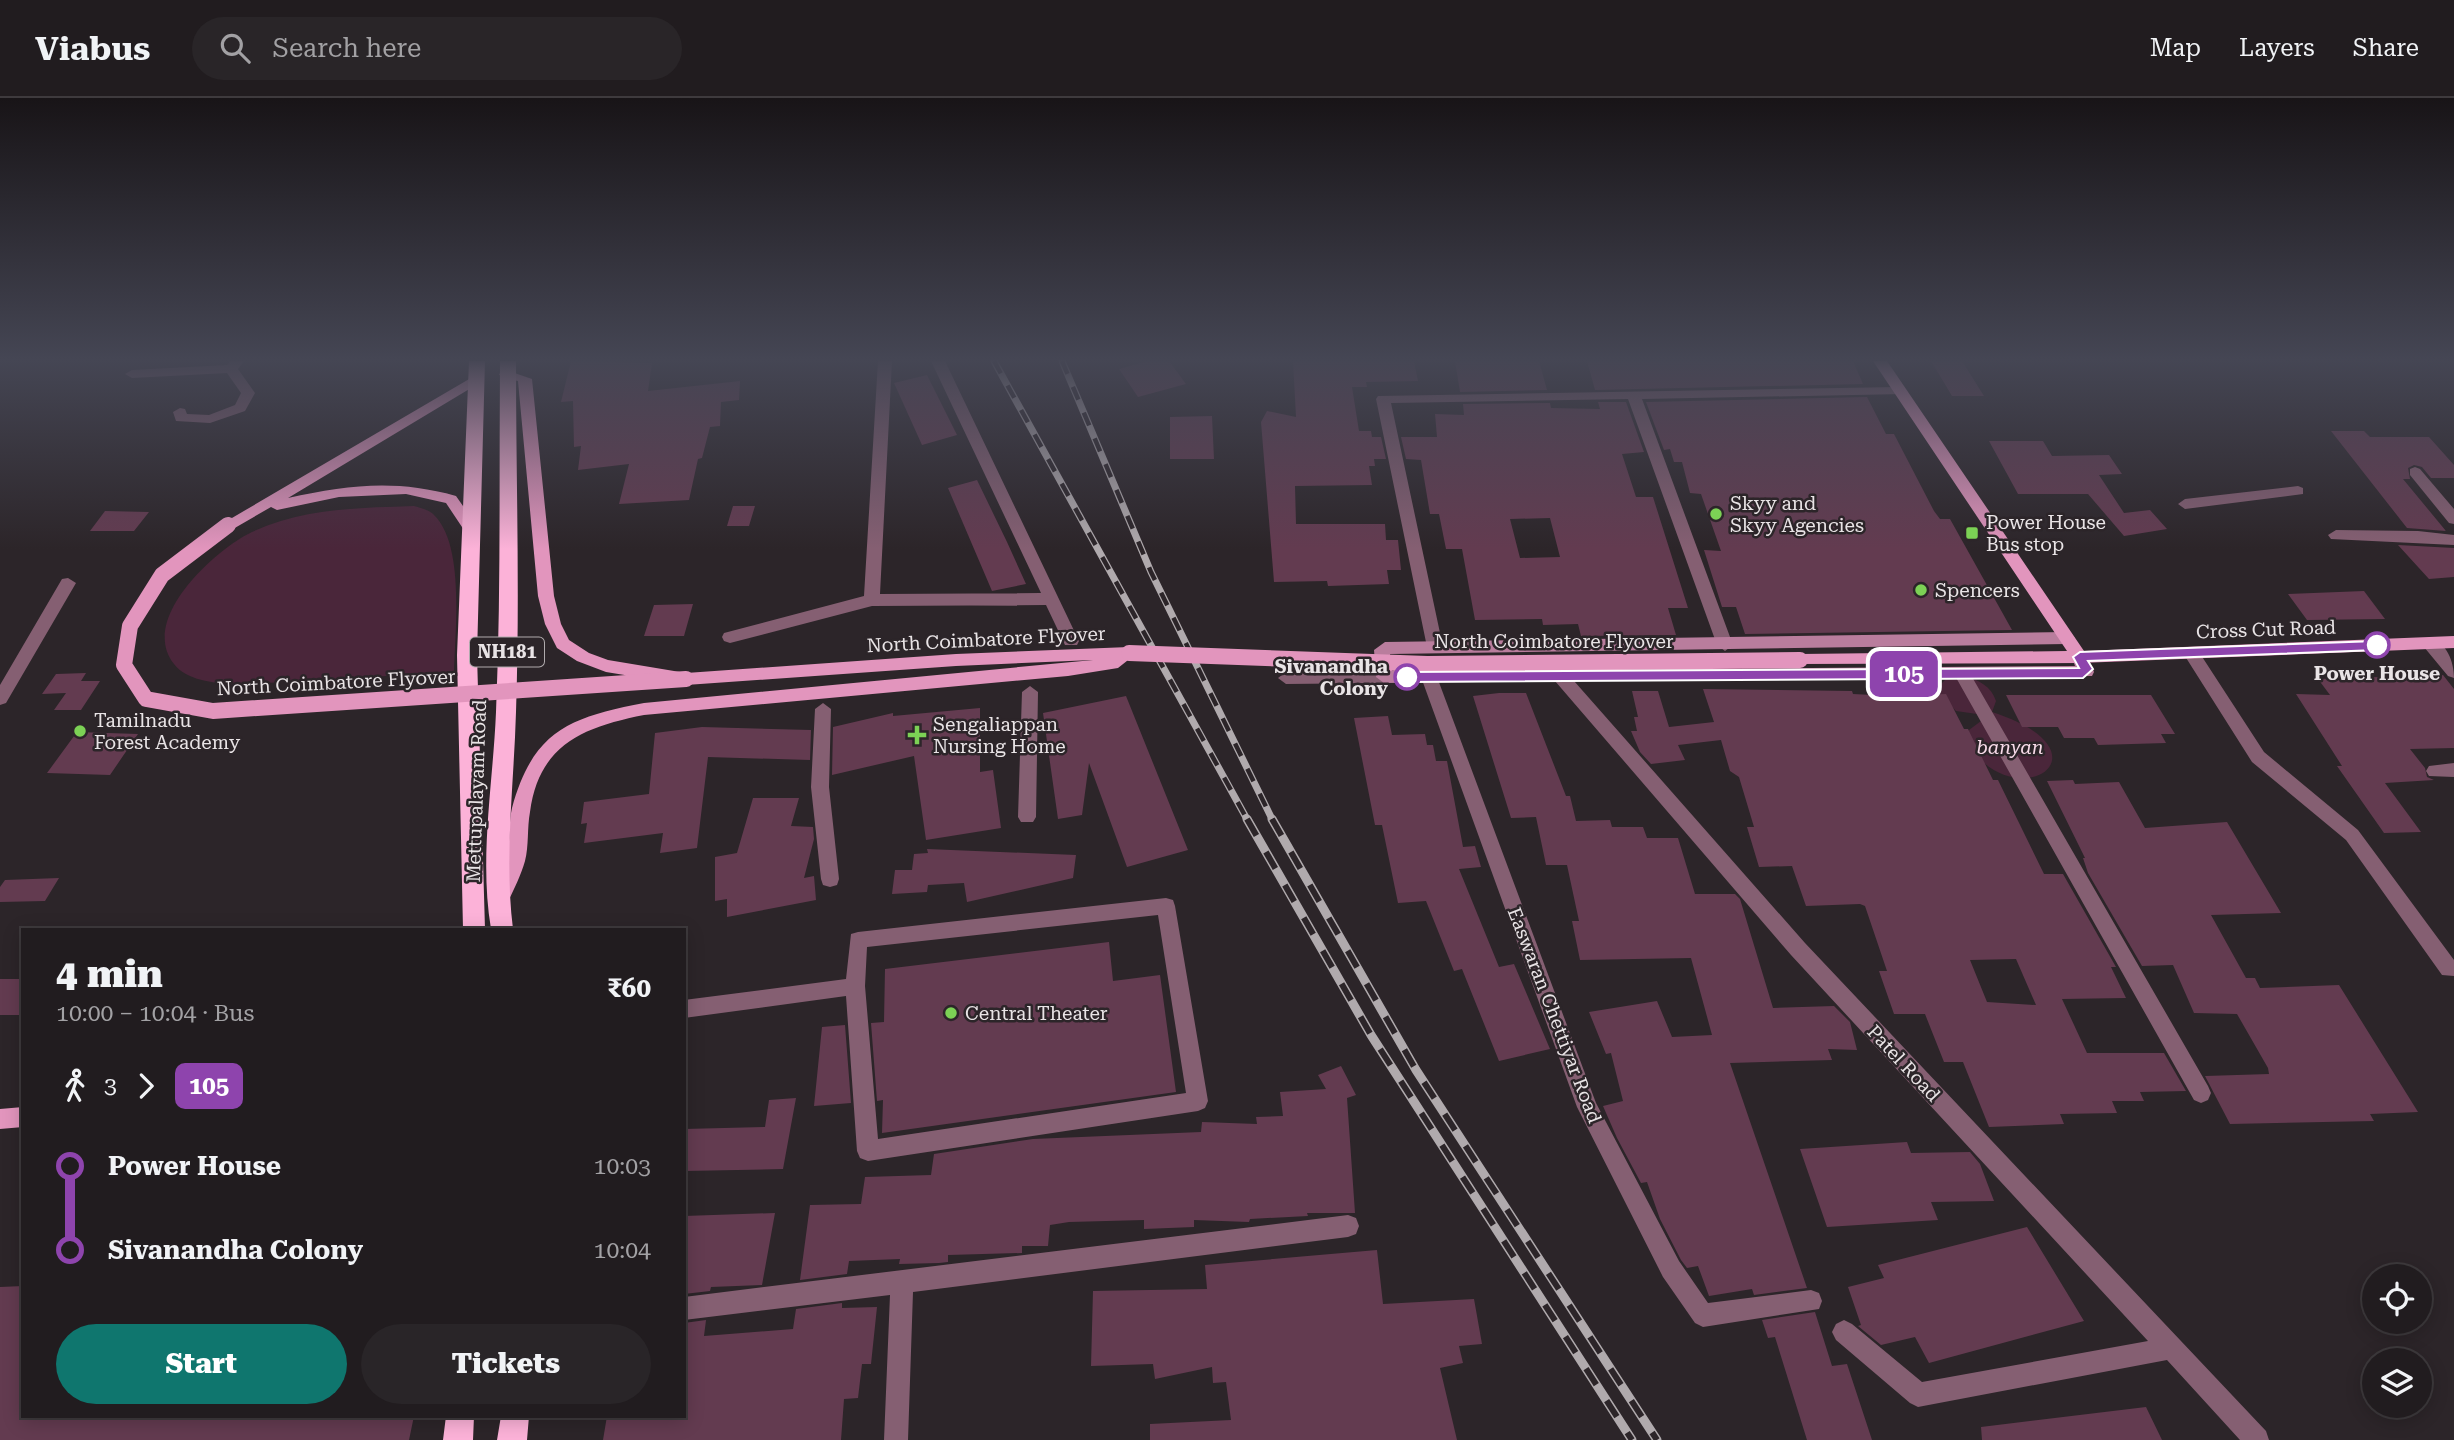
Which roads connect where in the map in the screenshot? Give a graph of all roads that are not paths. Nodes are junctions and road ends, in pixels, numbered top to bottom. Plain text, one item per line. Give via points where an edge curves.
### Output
1 (401, 424) edge
2 (474, 424) edge
3 (507, 424) edge
4 (530, 424) edge
5 (882, 424) edge
6 (968, 424) edge
7 (1388, 424) edge
8 (1644, 424) edge
9 (1921, 424) edge
10 (2415, 472) dead end
11 (2298, 491) dead end
12 (2185, 504) dead end
13 (250, 513) junction
14 (2454, 519) edge
15 (469, 526) junction
16 (2336, 535) dead end
17 (2454, 540) edge
18 (68, 583) dead end
19 (1053, 599) junction
20 (872, 600) junction
21 (730, 637) dead end
22 (2067, 638) junction
23 (1071, 641) dead end
24 (2454, 642) edge
25 (2430, 643) junction
26 (1725, 645) junction
27 (1435, 647) junction
28 (1129, 653) junction
29 (2190, 653) junction
30 (2080, 657) junction
31 (2454, 672) edge
32 (1962, 674) junction
33 (1384, 677) junction
34 (1429, 677) junction
35 (1561, 677) junction
36 (1286, 678) dead end
37 (686, 679) junction
38 (1030, 692) dead end
39 (0, 699) edge
40 (823, 709) dead end
41 (2454, 770) edge
42 (2435, 771) dead end
43 (1027, 817) dead end
44 (830, 879) dead end
45 (498, 904) junction
46 (474, 928) edge
47 (502, 928) edge
48 (2449, 969) dead end
49 (855, 986) junction
50 (686, 1009) edge
51 (2201, 1093) dead end
52 (21, 1117) edge
53 (0, 1119) edge
54 (1348, 1226) dead end
55 (902, 1283) junction
56 (1811, 1301) dead end
57 (686, 1309) edge
58 (1844, 1332) dead end
59 (2171, 1348) junction
60 (460, 1418) edge
61 (515, 1418) edge
62 (458, 1440) edge
63 (512, 1440) edge
64 (895, 1440) edge
65 (2257, 1440) edge

1 - 13 main road, North Coimbatore Flyover
2 - 15 highway, Mettupalayam Road / NH181
3 - 45 highway, Mettupalayam Road / NH181 via 508,573
4 - 37 main road, bridge via 546,596 563,644 606,666
5 - 20 street
6 - 19 street
7 - 27 street
8 - 26 street
9 - 22 main road
10 - 14 street
11 - 12 street
13 - 15 main road, North Coimbatore Flyover via 339,492 406,489 451,499
13 - 37 main road, North Coimbatore Flyover, bridge via 162,575 130,626 124,665 146,699 213,711
15 - 46 highway, Mettupalayam Road / NH181 via 467,655
16 - 17 street
18 - 39 street
19 - 20 street
19 - 23 street
20 - 21 street
22 - 26 street
22 - 30 main road
24 - 25 main road, Cross Cut Road
25 - 29 main road, Cross Cut Road
25 - 31 street
26 - 27 street
27 - 33 street via 1383,648
28 - 30 main road, North Coimbatore Flyover, bridge via 1427,664
28 - 37 main road, North Coimbatore Flyover
28 - 45 main road via 1112,664 1068,670 644,709 598,718 553,742 536,770 520,809 516,860
29 - 30 main road, Cross Cut Road
29 - 48 street via 2258,757 2352,835
30 - 32 street via 2086,672
32 - 35 street
32 - 51 street
33 - 34 street
33 - 36 street
34 - 35 street
34 - 56 street, Easwaran Chettiyar Road via 1587,1107 1671,1269 1703,1315
35 - 59 street, Patel Road via 1798,949
38 - 43 street
40 - 44 street via 821,787
41 - 42 street
45 - 47 highway, Mettupalayam Road / NH181
49 - 49 street via 858,940 1166,906 1198,1101 868,1151
49 - 50 street
52 - 53 main road
54 - 55 street
55 - 57 street
55 - 64 street
58 - 59 street via 1918,1395
59 - 65 street, Patel Road
60 - 62 highway
61 - 63 highway

